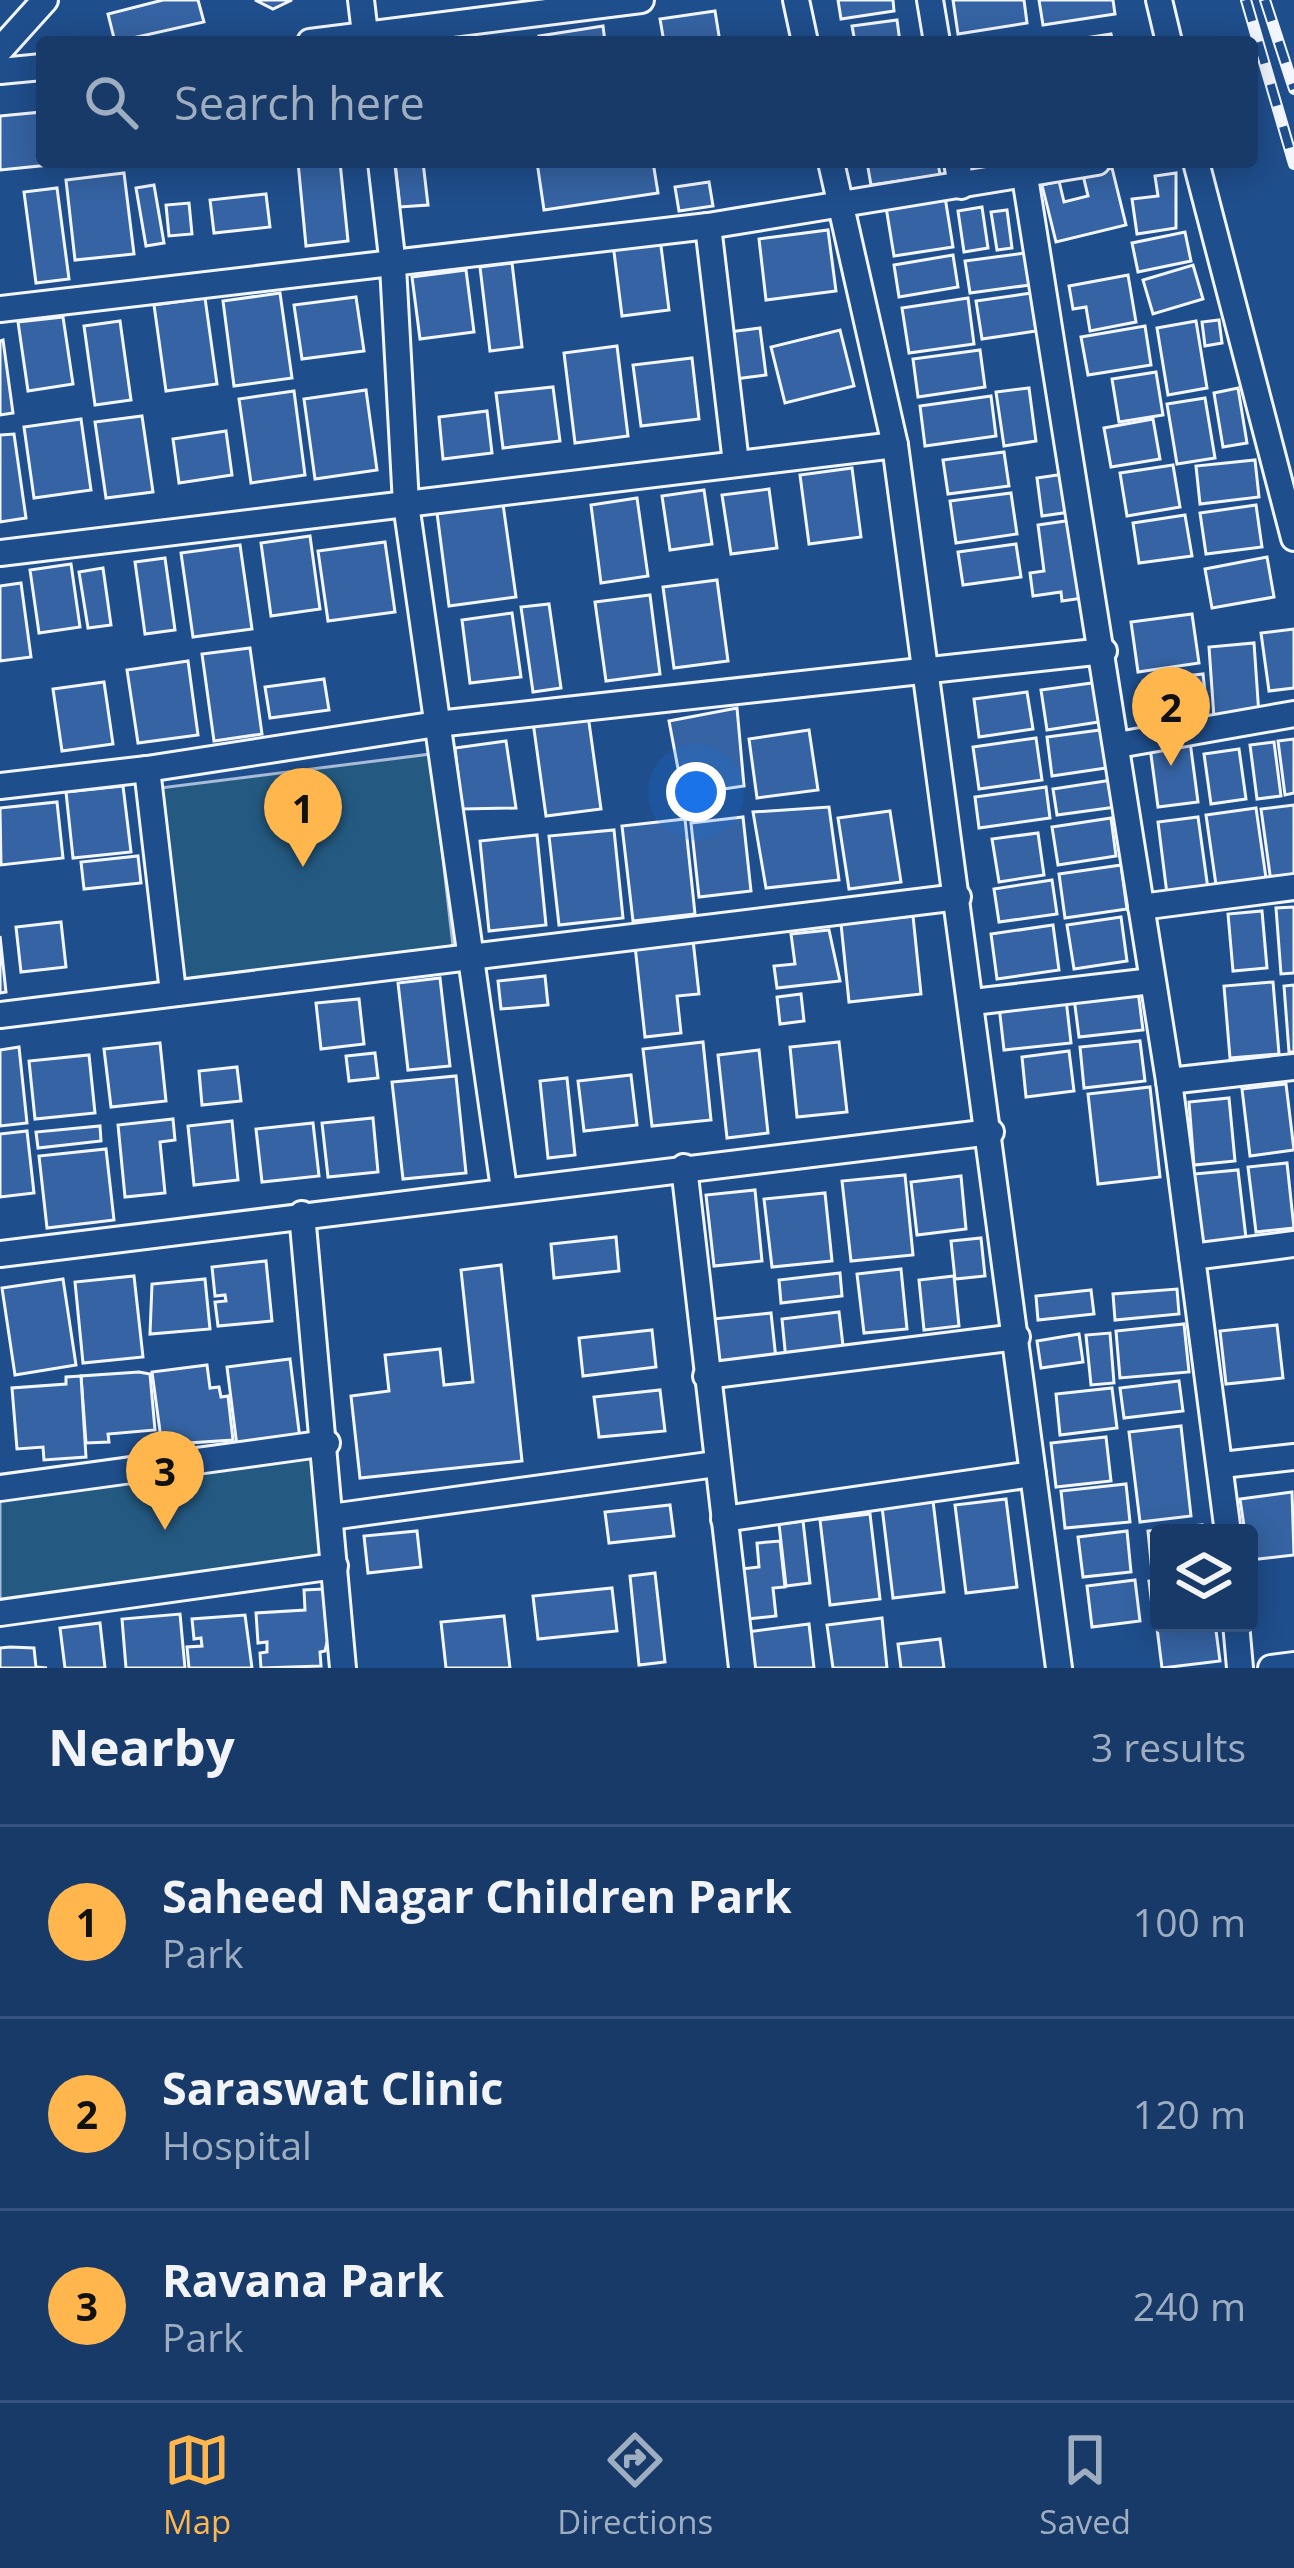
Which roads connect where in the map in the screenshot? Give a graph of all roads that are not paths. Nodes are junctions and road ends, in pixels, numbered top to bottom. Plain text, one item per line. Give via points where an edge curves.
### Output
1 (45, 0) edge
2 (361, 0) edge
3 (641, 0) edge
4 (796, 0) edge
5 (929, 0) edge
6 (1159, 0) edge
7 (366, 36) edge
8 (387, 36) edge
9 (804, 36) edge
10 (936, 36) edge
11 (1168, 36) edge
12 (0, 50) edge
13 (36, 68) edge
14 (0, 71) edge
15 (382, 168) edge
16 (832, 168) edge
17 (1068, 168) edge
18 (1198, 168) edge
19 (958, 174) edge
20 (1025, 177) junction
21 (841, 205) junction
22 (708, 226) junction
23 (393, 266) junction
24 (0, 308) edge
25 (895, 445) junction
26 (736, 464) junction
27 (406, 504) junction
28 (1294, 538) edge
29 (0, 553) edge
30 (1104, 651) junction
31 (928, 668) junction
32 (1294, 714) edge
33 (437, 724) junction
34 (1118, 745) junction
35 (147, 769) junction
36 (0, 786) edge
37 (1294, 887) edge
38 (958, 897) junction
39 (1141, 907) junction
40 (468, 953) junction
41 (1152, 981) junction
42 (173, 992) junction
43 (973, 1002) junction
44 (0, 1016) edge
45 (1294, 1067) edge
46 (1168, 1081) junction
47 (991, 1132) junction
48 (684, 1167) junction
49 (504, 1189) junction
50 (302, 1214) junction
51 (1294, 1244) edge
52 (0, 1254) edge
53 (1192, 1257) junction
54 (1017, 1337) junction
55 (706, 1376) junction
56 (327, 1443) junction
57 (1294, 1457) edge
58 (716, 1464) junction
59 (1222, 1465) junction
60 (1033, 1474) junction
61 (0, 1489) edge
62 (332, 1517) junction
63 (724, 1519) junction
64 (1227, 1524) edge
65 (334, 1566) junction
66 (0, 1613) edge
67 (1237, 1632) edge
68 (1294, 1665) edge
69 (343, 1668) edge
70 (742, 1668) edge
71 (1059, 1668) edge
72 (1240, 1668) edge
73 (1271, 1668) edge

1 - 12 street
2 - 7 street
3 - 8 street
4 - 9 street
5 - 10 street
6 - 11 street
13 - 14 street
15 - 23 street
16 - 21 street
17 - 20 street
18 - 28 street
19 - 20 street
19 - 21 street
20 - 30 street
21 - 22 street
21 - 25 street
22 - 23 street
22 - 26 street
23 - 24 street
23 - 27 street
25 - 26 street
25 - 31 street
26 - 27 street
27 - 29 street
27 - 33 street
30 - 31 street
30 - 34 street
31 - 33 street
31 - 38 street
32 - 34 street
33 - 35 street
33 - 40 street
34 - 39 street
35 - 36 street
35 - 42 street
37 - 39 street
38 - 40 street
38 - 43 street
39 - 41 street
40 - 42 street
40 - 49 street
41 - 43 street
41 - 46 street
42 - 44 street
43 - 47 street
45 - 46 street
46 - 53 street
47 - 48 street
47 - 54 street
48 - 49 street
48 - 55 street
49 - 50 street
50 - 52 street
50 - 56 street
51 - 53 street
53 - 59 street
54 - 55 street
54 - 60 street
55 - 58 street
56 - 61 street
56 - 62 street
57 - 59 street
58 - 62 street
58 - 63 street
59 - 64 street
60 - 63 street
60 - 71 street
62 - 65 street
63 - 70 street
65 - 66 street
65 - 69 street
67 - 72 street
68 - 73 street

